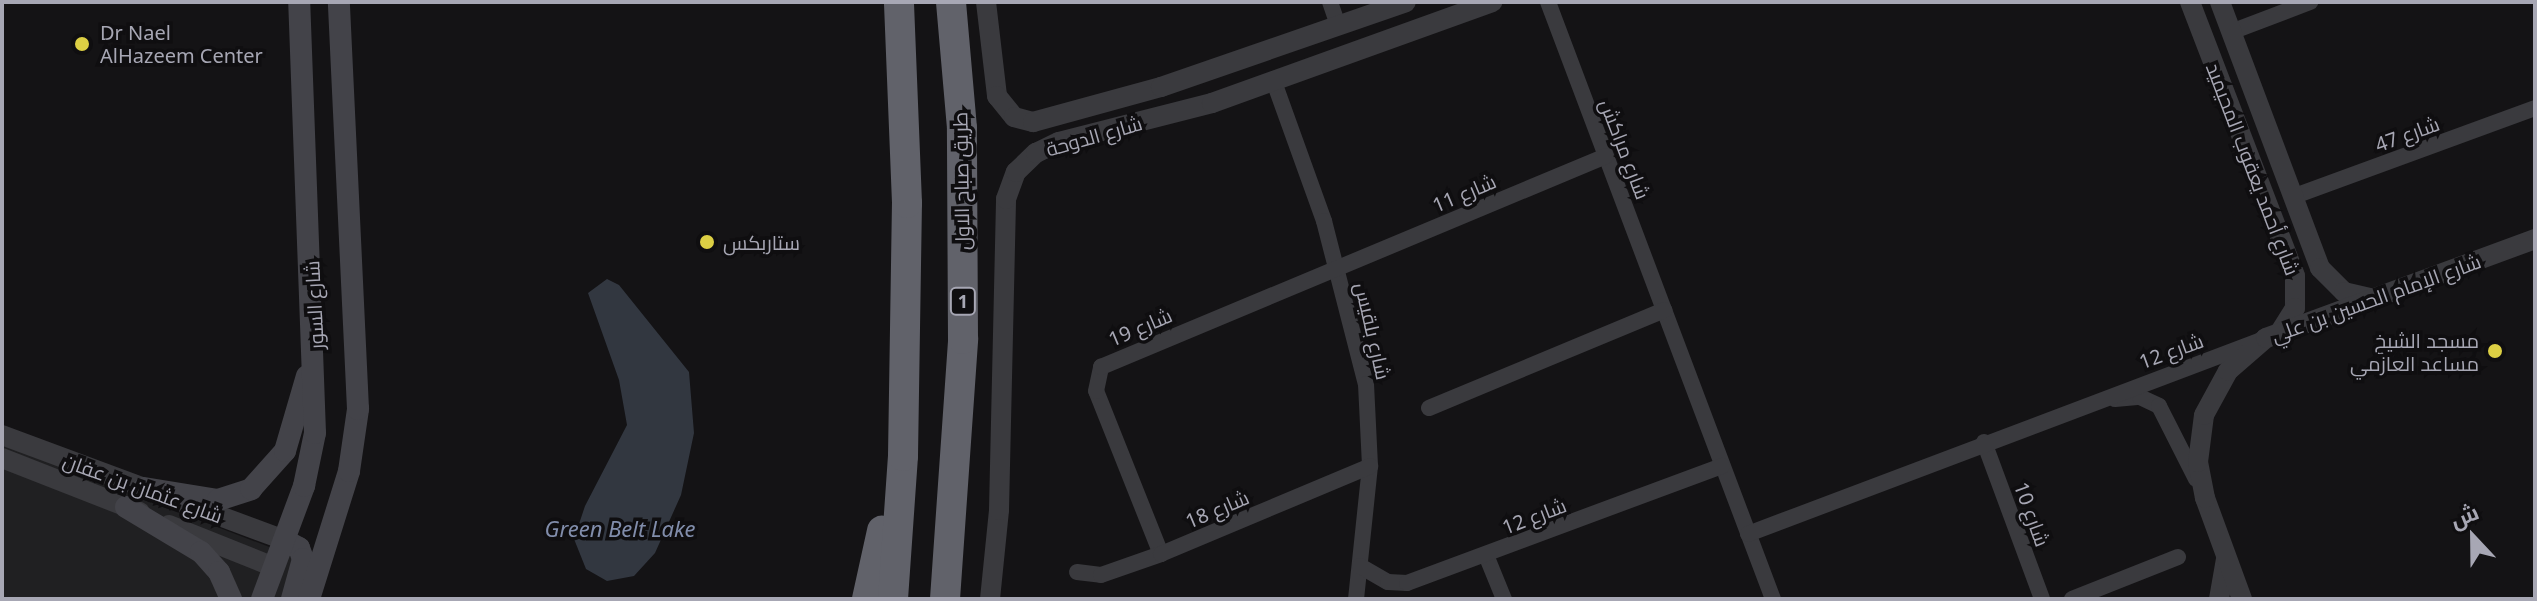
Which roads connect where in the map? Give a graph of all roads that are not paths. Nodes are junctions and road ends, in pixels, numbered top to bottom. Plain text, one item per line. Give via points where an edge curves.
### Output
1 (299, 2) edge
2 (339, 2) edge
3 (899, 2) edge
4 (951, 2) edge
5 (986, 2) edge
6 (1330, 2) edge
7 (1492, 2) edge
8 (1548, 2) edge
9 (2190, 2) edge
10 (2220, 2) edge
11 (2310, 2) edge
12 (1398, 5) edge
13 (1338, 25) junction
14 (2231, 32) junction
15 (1401, 36) junction
16 (1274, 82) junction
17 (1161, 87) junction
18 (2535, 108) edge
19 (1162, 117) junction
20 (1606, 156) junction
21 (2292, 197) junction
22 (2535, 239) edge
23 (1337, 268) junction
24 (2374, 299) junction
25 (1664, 310) junction
26 (315, 336) junction
27 (2272, 336) junction
28 (2090, 402) junction
29 (1429, 408) dead end
30 (2, 435) edge
31 (1984, 442) junction
32 (958, 451) junction
33 (903, 456) junction
34 (2, 458) edge
35 (1370, 466) junction
36 (1722, 466) junction
37 (144, 488) junction
38 (2205, 498) junction
39 (126, 507) junction
40 (1748, 534) junction
41 (284, 540) junction
42 (328, 541) junction
43 (1161, 554) junction
44 (1486, 555) junction
45 (2226, 555) junction
46 (2178, 557) dead end
47 (1360, 566) junction
48 (274, 567) junction
49 (301, 571) junction
50 (1077, 572) dead end
51 (231, 599) edge
52 (262, 599) edge
53 (292, 599) edge
54 (309, 599) edge
55 (867, 599) edge
56 (893, 599) edge
57 (945, 599) edge
58 (962, 599) edge
59 (990, 599) edge
60 (1356, 599) edge
61 (1504, 599) edge
62 (1773, 599) edge
63 (2042, 599) edge
64 (2072, 599) edge
65 (2219, 599) edge
66 (2242, 599) edge

1 - 26 main road, شارع السور
2 - 42 main road, شارع السور via 359,377 353,451
3 - 33 highway via 907,203
4 - 32 highway, طريق صباح الاول / 1 via 962,128
5 - 17 street, شارع الدوحة via 996,91 1005,109 1019,120 1043,121
6 - 13 street
7 - 15 street, شارع الدوحة
8 - 20 street, شارع مراكش
9 - 27 street, شارع أحمد يعقوب المحيميد via 2296,280 2295,308
10 - 14 street, شارع أحمد يعقوب المحيميد
11 - 14 street
12 - 13 street, شارع الدوحة
12 - 15 street via 1405,19
13 - 17 street, شارع الدوحة
14 - 21 street, شارع أحمد يعقوب المحيميد
15 - 16 street, شارع الدوحة
16 - 19 street, شارع الدوحة
16 - 23 street, شارع بلقيس
17 - 19 street via 1150,98 1150,106
18 - 21 street, شارع 47
19 - 59 street, شارع الدوحة via 1051,145 1023,164 1008,190 999,510
20 - 23 street, شارع 11
20 - 25 street, شارع مراكش
21 - 24 street, شارع أحمد يعقوب المحيميد via 2327,278 2344,292
22 - 24 street, شارع الإمام الحسين بن علي
23 - 35 street, شارع بلقيس via 1366,384
23 - 43 street, شارع 19 via 1101,367 1096,391
24 - 27 street, شارع الإمام الحسين بن علي
25 - 29 street
25 - 36 street, شارع مراكش
26 - 37 main road via 290,441 259,483 218,500
26 - 41 main road, شارع السور via 311,461
27 - 28 street, شارع 12
27 - 38 street, شارع الإمام الحسين بن علي via 2235,363 2208,403 2197,452
28 - 31 street, شارع 12
28 - 38 street, شارع 12 via 2133,397 2159,406
30 - 37 street, شارع عثمان بن عفان
31 - 40 street, شارع 12
31 - 63 street, شارع 10
32 - 57 highway, طريق صباح الاول / 1
32 - 58 highway via 967,531
33 - 55 highway
33 - 56 highway
34 - 39 street, شارع عثمان بن عفان
35 - 43 street, شارع 18
35 - 47 street, شارع بلقيس
36 - 40 street, شارع مراكش
36 - 44 street, شارع 12
37 - 41 street, شارع عثمان بن عفان
38 - 45 street, شارع الإمام الحسين بن علي
39 - 48 street, شارع عثمان بن عفان
39 - 51 main road via 201,552 219,572
40 - 62 street, شارع مراكش
41 - 48 main road, شارع السور
41 - 49 main road via 300,550
42 - 49 main road via 318,559
42 - 54 main road, شارع السور
43 - 50 street, شارع 18 via 1101,575
44 - 47 street, شارع 12 via 1402,583 1383,581
44 - 61 street
45 - 65 street
45 - 66 street, شارع الإمام الحسين بن علي
46 - 64 street
47 - 60 street, شارع بلقيس
48 - 49 main road
48 - 52 main road, شارع السور
49 - 53 main road

